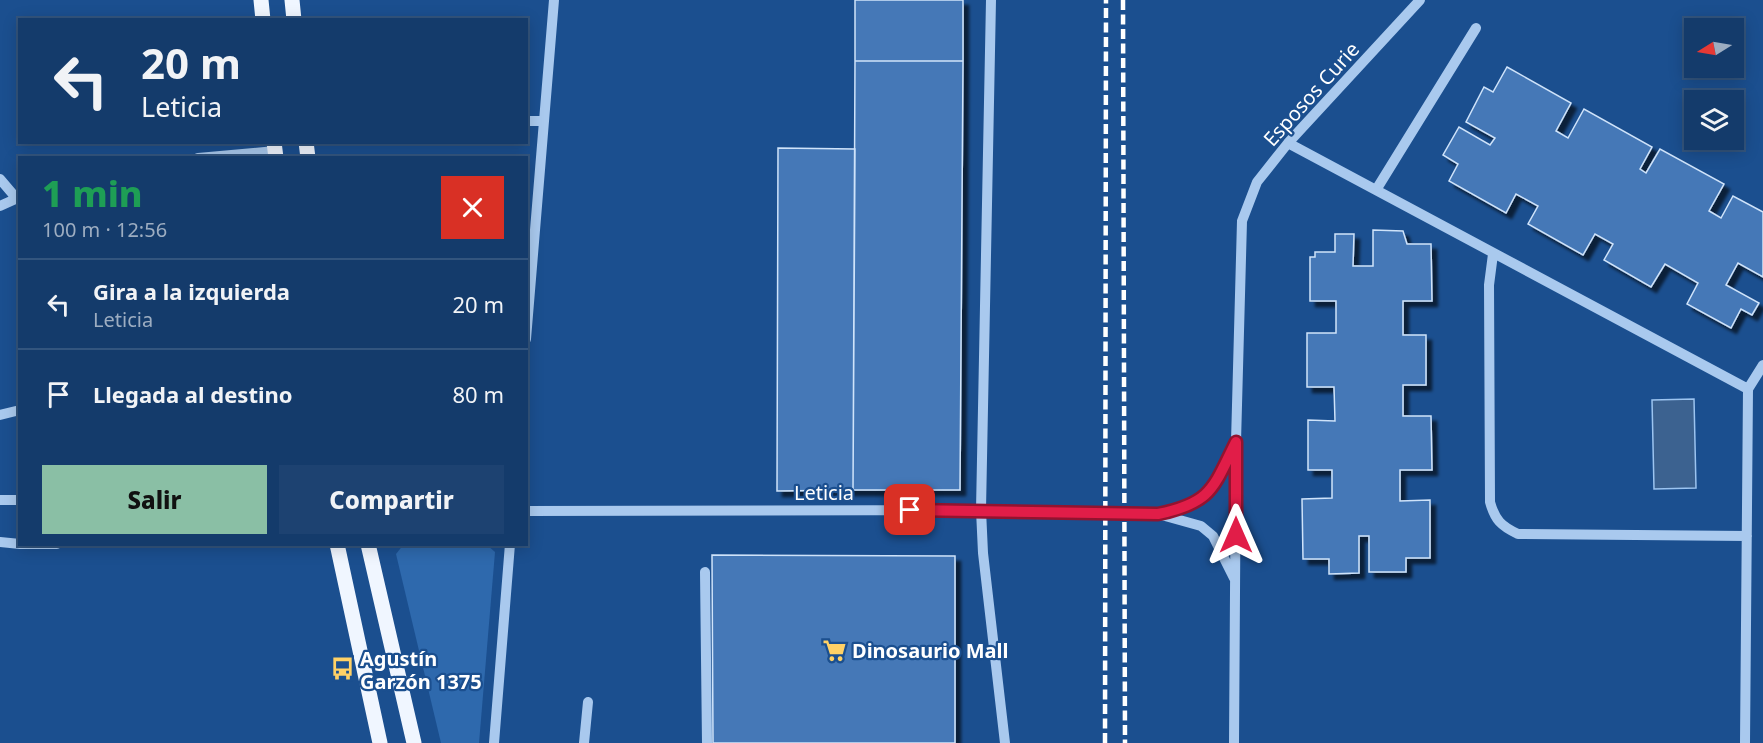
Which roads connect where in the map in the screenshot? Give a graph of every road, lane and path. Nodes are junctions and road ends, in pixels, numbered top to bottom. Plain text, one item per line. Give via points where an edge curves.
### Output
1 (261, 0) edge
2 (292, 0) edge
3 (554, 0) edge
4 (991, 0) edge
5 (1420, 0) edge
6 (263, 18) edge
7 (294, 18) edge
8 (1476, 28) dead end
9 (528, 121) edge
10 (544, 122) junction
11 (1288, 143) junction
12 (275, 150) edge
13 (217, 156) edge
14 (0, 179) edge
15 (1376, 190) junction
16 (18, 198) edge
17 (0, 206) edge
18 (1493, 254) junction
19 (530, 263) edge
20 (528, 301) edge
21 (1763, 365) edge
22 (1748, 389) junction
23 (18, 410) edge
24 (0, 415) edge
25 (1236, 442) junction
26 (0, 500) edge
27 (18, 500) edge
28 (981, 510) junction
29 (528, 511) edge
30 (1158, 514) junction
31 (1747, 536) junction
32 (0, 542) edge
33 (18, 544) edge
34 (337, 546) edge
35 (368, 546) edge
36 (510, 546) edge
37 (705, 572) dead end
38 (1236, 581) junction
39 (588, 702) dead end
40 (380, 743) edge
41 (414, 743) edge
42 (494, 743) edge
43 (584, 743) edge
44 (706, 743) edge
45 (1005, 743) edge
46 (1234, 743) edge
47 (1745, 743) edge

1 - 6 main road
2 - 7 main road
3 - 10 street
4 - 28 street
5 - 11 street, Esposos Curie
8 - 15 street
9 - 10 street
10 - 19 street
11 - 15 street
11 - 25 street, Esposos Curie via 1257,182 1242,221
12 - 13 street
14 - 16 street
15 - 18 street
16 - 17 street
18 - 22 street
18 - 31 street via 1489,285 1490,502 1494,517 1503,527 1518,534
19 - 20 street
21 - 22 street
22 - 31 street
23 - 24 street
25 - 30 street, Leticia via 1215,485 1203,499
25 - 38 street, Esposos Curie
26 - 27 street
28 - 29 street, Leticia
28 - 30 street, Leticia
28 - 45 street
30 - 38 street, Leticia via 1201,526 1213,536
31 - 47 street
32 - 33 street
34 - 40 main road
35 - 41 main road
36 - 42 street
37 - 44 street
38 - 46 street, Esposos Curie
39 - 43 street

